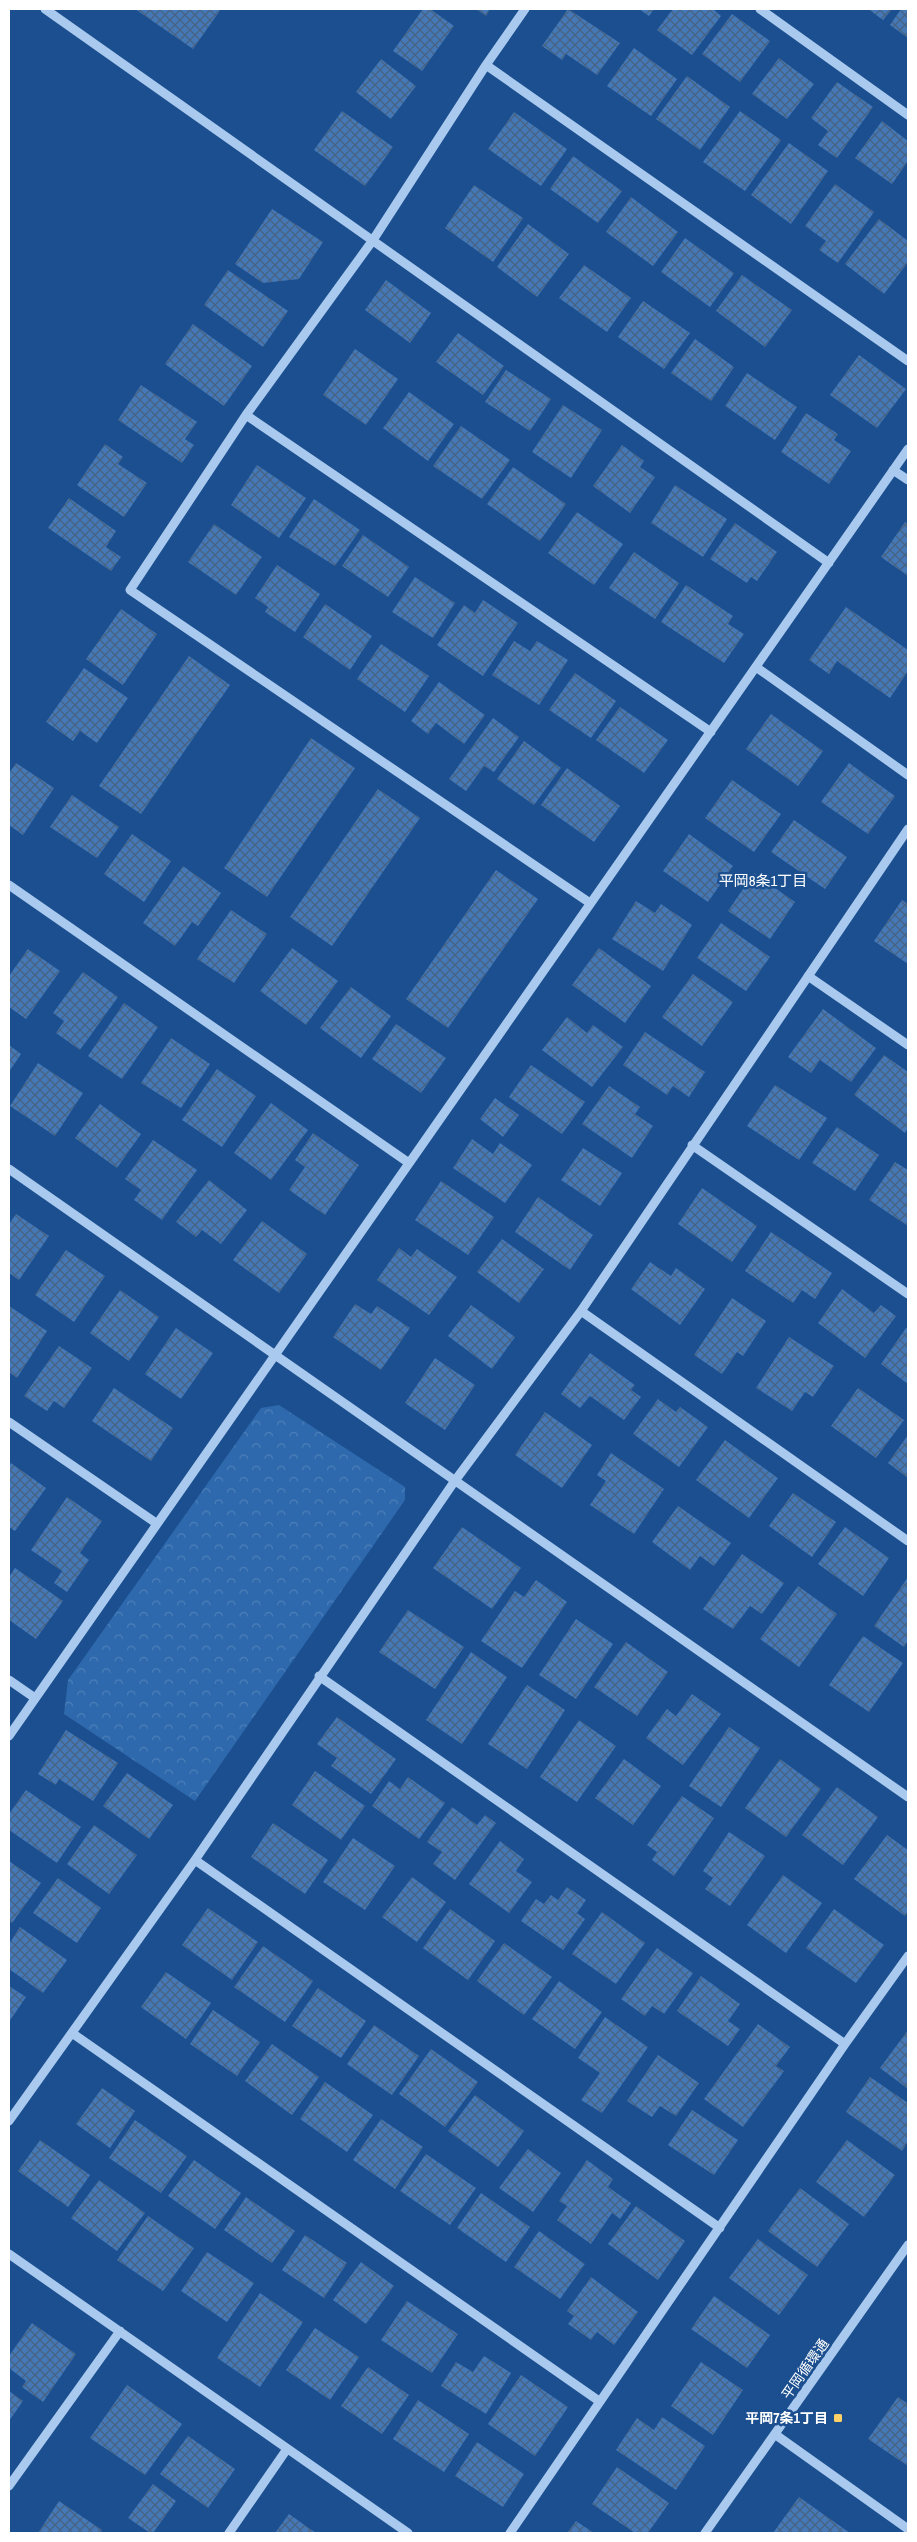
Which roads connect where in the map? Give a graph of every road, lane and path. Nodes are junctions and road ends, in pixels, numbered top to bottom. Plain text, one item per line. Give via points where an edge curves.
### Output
1 (45, 9) edge
2 (525, 9) edge
3 (760, 9) edge
4 (486, 65) junction
5 (908, 116) edge
6 (374, 240) junction
7 (908, 361) edge
8 (246, 415) junction
9 (908, 449) edge
10 (893, 470) junction
11 (908, 480) edge
12 (829, 563) junction
13 (756, 667) junction
14 (711, 732) junction
15 (908, 775) edge
16 (908, 829) edge
17 (9, 885) edge
18 (590, 903) junction
19 (808, 976) junction
20 (908, 1045) edge
21 (692, 1145) junction
22 (409, 1163) junction
23 (9, 1170) edge
24 (908, 1294) edge
25 (581, 1311) junction
26 (274, 1354) junction
27 (9, 1422) edge
28 (454, 1482) junction
29 (156, 1523) junction
30 (908, 1541) edge
31 (319, 1676) junction
32 (9, 1680) edge
33 (35, 1698) junction
34 (9, 1736) edge
35 (908, 1797) edge
36 (195, 1860) junction
37 (908, 1956) edge
38 (72, 2033) junction
39 (845, 2044) junction
40 (9, 2121) edge
41 (720, 2228) junction
42 (908, 2245) edge
43 (9, 2254) edge
44 (120, 2331) junction
45 (599, 2401) junction
46 (776, 2434) junction
47 (287, 2449) junction
48 (9, 2486) edge
49 (908, 2530) edge
50 (229, 2533) edge
51 (408, 2533) edge
52 (510, 2533) edge
53 (705, 2533) edge

1 - 6 street
2 - 4 street
3 - 5 street
4 - 6 street
4 - 7 street
6 - 8 street
6 - 12 street
8 - 14 street
8 - 18 street via 130,590
9 - 10 street
10 - 11 street
10 - 12 street
12 - 13 street
13 - 14 street
13 - 15 street
14 - 18 street
16 - 19 street
17 - 22 street
18 - 22 street
19 - 20 street
19 - 21 street
21 - 24 street
21 - 25 street
22 - 26 street
23 - 26 street
25 - 28 street
25 - 30 street
26 - 28 street
26 - 29 street
27 - 29 street
28 - 31 street
28 - 35 street
29 - 33 street
31 - 36 street
31 - 39 street
32 - 33 street
33 - 34 street
36 - 38 street
36 - 41 street
37 - 39 street
38 - 40 street
38 - 45 street
39 - 41 street
41 - 45 street
42 - 46 street, 平岡循環通
43 - 44 street
44 - 47 street
44 - 48 street
45 - 52 street
46 - 49 street
46 - 53 street, 平岡循環通
47 - 50 street
47 - 51 street

